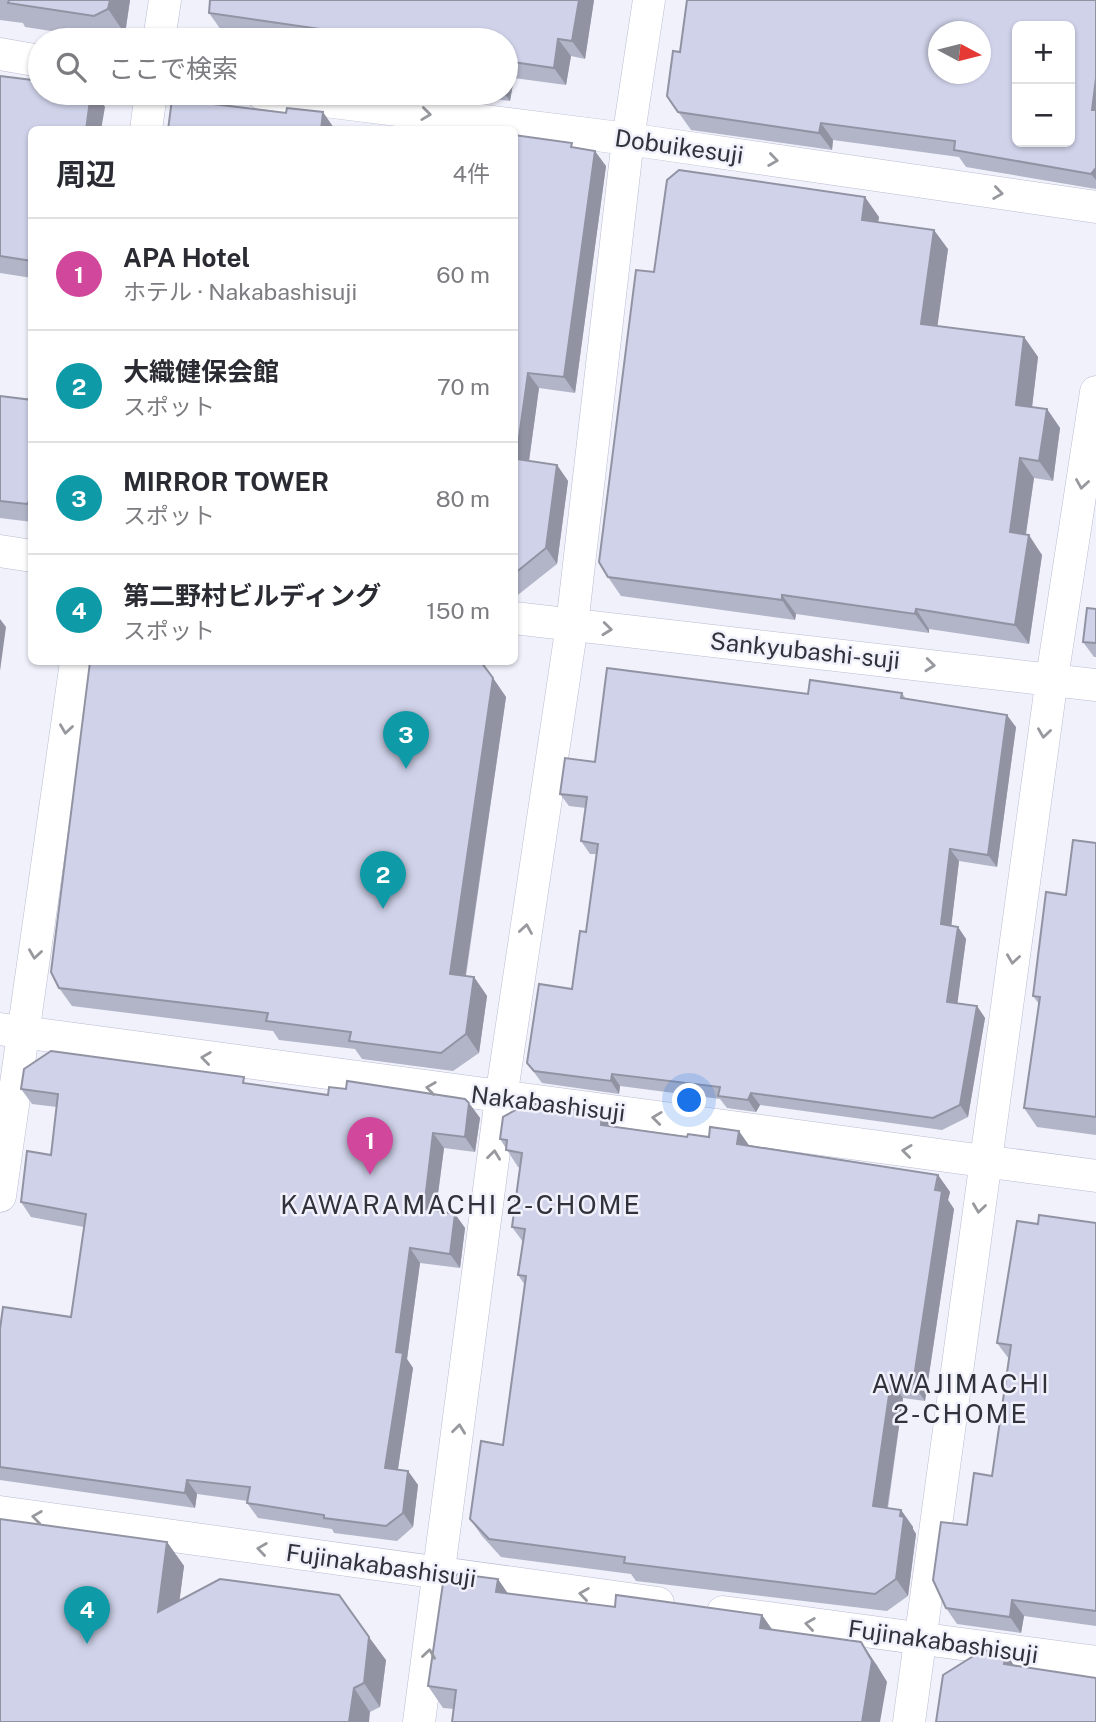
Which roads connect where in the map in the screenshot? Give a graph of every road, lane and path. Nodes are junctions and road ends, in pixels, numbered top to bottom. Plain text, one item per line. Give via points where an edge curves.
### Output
1 (165, 0) edge
2 (649, 0) edge
3 (161, 28) edge
4 (0, 54) edge
5 (28, 59) edge
6 (149, 105) edge
7 (357, 105) edge
8 (147, 126) edge
9 (628, 139) junction
10 (1096, 207) edge
11 (1096, 392) edge
12 (0, 551) edge
13 (28, 555) edge
14 (518, 618) edge
15 (572, 625) junction
16 (75, 665) edge
17 (1052, 678) junction
18 (1096, 685) edge
19 (12, 1031) edge
20 (501, 1098) junction
21 (985, 1161) junction
22 (1096, 1176) edge
23 (0, 1196) edge
24 (0, 1512) edge
25 (440, 1574) junction
26 (920, 1639) junction
27 (1096, 1662) edge
28 (419, 1722) edge
29 (909, 1722) edge

1 - 3 street
2 - 9 street
4 - 5 street
6 - 8 street
7 -> 9 street, Dobuikesuji
9 -> 10 street, Dobuikesuji
9 - 15 street
11 -> 17 street
12 - 13 street
14 - 15 street, Sankyubashi-suji
15 -> 17 street, Sankyubashi-suji
20 -> 15 street
16 -> 19 street
17 - 18 street, Sankyubashi-suji
17 -> 21 street
20 -> 19 street, Nakabashisuji
19 - 23 street
21 -> 20 street, Nakabashisuji
25 -> 20 street
21 - 22 street, Nakabashisuji
21 -> 26 street
25 -> 24 street, Fujinakabashisuji
26 -> 25 street, Fujinakabashisuji
28 -> 25 street
26 - 27 street, Fujinakabashisuji
26 - 29 street

